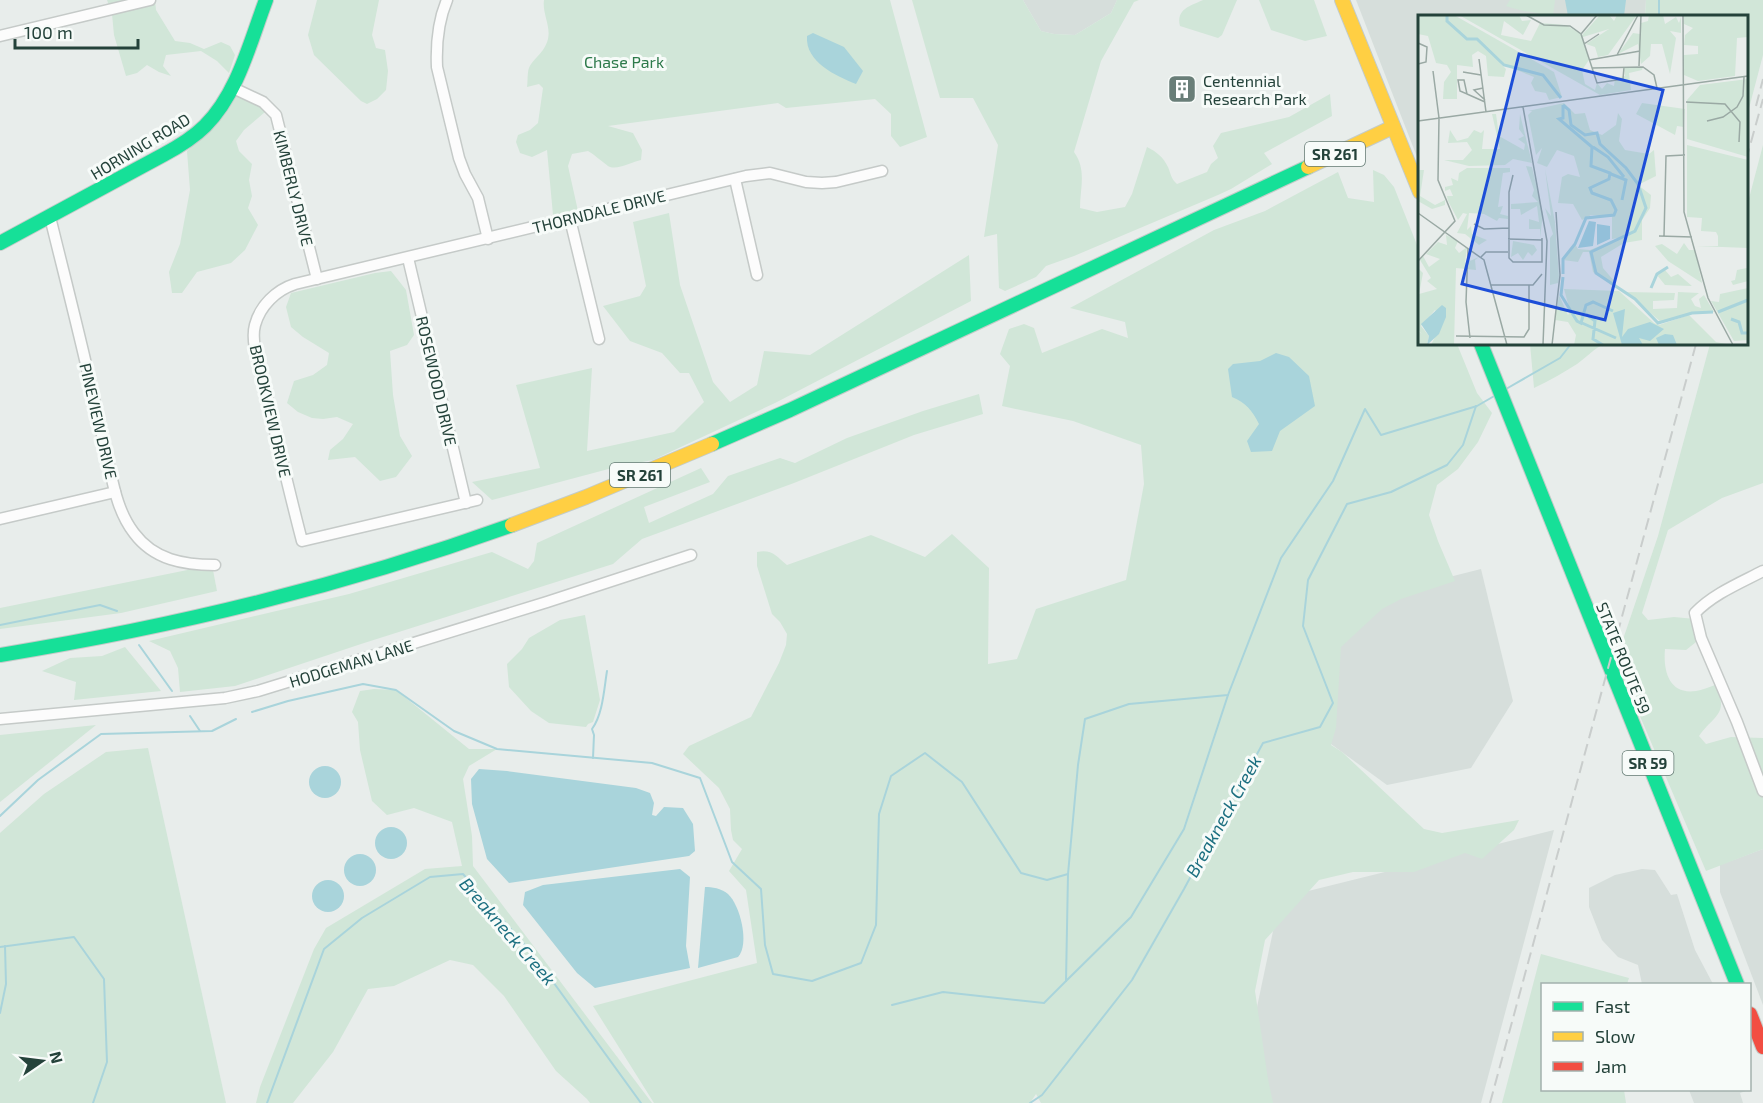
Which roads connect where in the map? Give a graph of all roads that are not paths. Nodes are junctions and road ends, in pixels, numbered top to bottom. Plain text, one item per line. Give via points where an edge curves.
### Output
1 (150, 0) edge
2 (266, 0) edge
3 (447, 0) edge
4 (1342, 0) edge
5 (0, 36) edge
6 (231, 87) junction
7 (1393, 127) junction
8 (882, 171) dead end
9 (735, 179) junction
10 (1418, 190) edge
11 (50, 217) junction
12 (570, 219) junction
13 (488, 239) junction
14 (0, 243) edge
15 (408, 258) junction
16 (757, 274) dead end
17 (317, 279) junction
18 (599, 339) dead end
19 (1481, 345) edge
20 (115, 492) junction
21 (0, 519) edge
22 (302, 542) joint
23 (691, 555) dead end
24 (215, 565) dead end
25 (1763, 571) edge
26 (0, 655) edge
27 (0, 719) edge
28 (1763, 791) edge
29 (1737, 983) edge
30 (1751, 1019) edge
31 (1763, 1047) edge

1 - 5 street
2 - 6 main road, HORNING ROAD
3 - 13 street via 439,32 437,67 459,158 478,198
4 - 7 main road
6 - 11 main road, HORNING ROAD via 212,119 185,142
6 - 17 street, KIMBERLY DRIVE via 263,102 276,116
7 - 10 main road
7 - 26 main road, SR 261 via 790,410 596,493 376,570 220,612 108,637
8 - 9 street, THORNDALE DRIVE via 822,183 770,173
9 - 12 street, THORNDALE DRIVE
9 - 16 street
11 - 14 main road, HORNING ROAD
11 - 20 street, PINEVIEW DRIVE
12 - 13 street, THORNDALE DRIVE
12 - 18 street
13 - 15 street, THORNDALE DRIVE
15 - 17 street, THORNDALE DRIVE
15 - 22 street, ROSEWOOD DRIVE via 471,502
17 - 22 street, BROOKVIEW DRIVE via 286,287 274,296 260,314 254,333
19 - 29 main road, STATE ROUTE 59 / SR 59
20 - 21 street
20 - 24 street, PINEVIEW DRIVE via 129,525 153,552 177,562
23 - 27 street, HODGEMAN LANE via 258,691 225,698
25 - 28 street via 1715,597 1695,613 1701,638
30 - 31 main road

